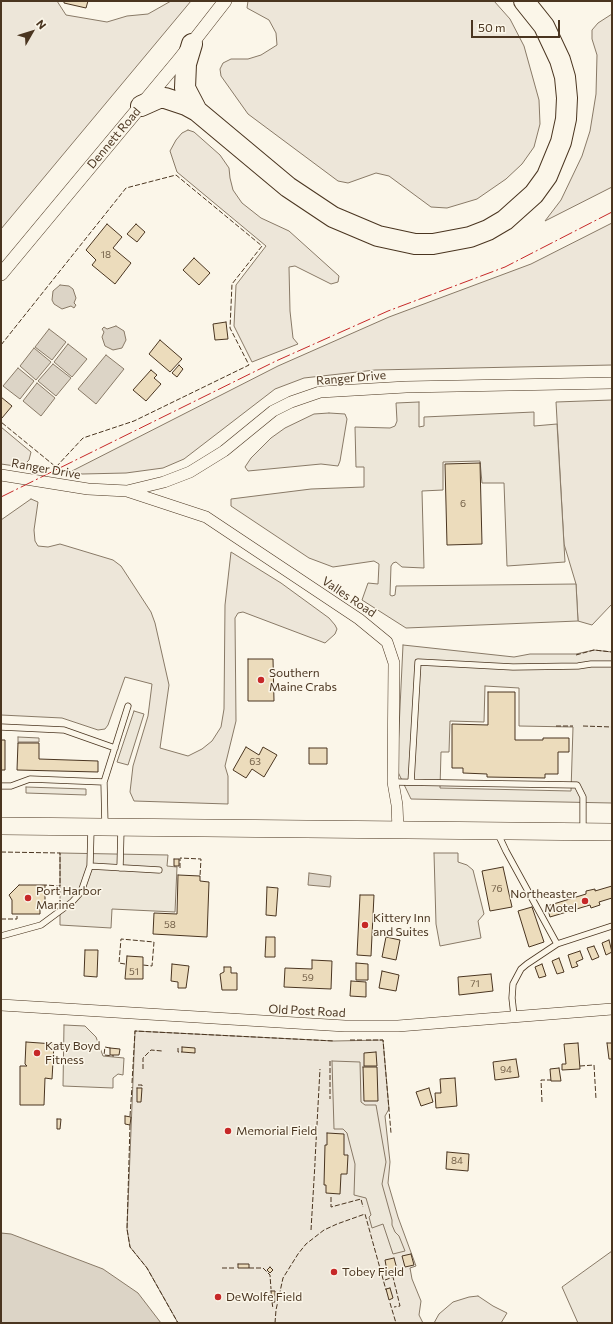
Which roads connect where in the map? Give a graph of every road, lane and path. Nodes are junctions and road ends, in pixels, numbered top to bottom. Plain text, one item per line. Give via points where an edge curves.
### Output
1 (225, 1) edge
2 (524, 1) edge
3 (192, 44) junction
4 (141, 106) junction
5 (196, 111) junction
6 (1, 274) edge
7 (612, 383) edge
8 (1, 474) edge
9 (127, 491) junction
10 (612, 664) edge
11 (128, 706) dead end
12 (1, 727) edge
13 (115, 748) junction
14 (104, 782) junction
15 (393, 782) junction
16 (411, 782) junction
17 (1, 786) edge
18 (1, 826) edge
19 (106, 827) junction
20 (398, 830) junction
21 (498, 831) junction
22 (584, 832) junction
23 (612, 832) edge
24 (90, 866) junction
25 (120, 868) junction
26 (159, 870) dead end
27 (612, 926) edge
28 (1, 936) edge
29 (557, 944) junction
30 (1, 1005) edge
31 (612, 1009) edge
32 (514, 1016) junction

1 - 3 street, Dennett Road
2 - 5 highway via 544,26 565,77 567,98 562,142 547,176 534,194 505,220 470,237 433,244 415,244 378,236 333,217 288,187
3 - 4 street, Dennett Road
3 - 5 highway via 186,64 185,83
4 - 5 highway via 165,98 186,104
4 - 6 street, Dennett Road
7 - 9 street, Ranger Drive via 406,387 320,392 273,410 224,451 190,472 164,482
8 - 9 street, Ranger Drive via 88,489
9 - 15 street, Valles Road via 206,517 359,619 387,642 394,663
10 - 16 lane via 513,667 418,662
11 - 13 lane
12 - 13 lane via 64,730
13 - 14 lane
14 - 17 lane via 30,779 11,786
14 - 19 lane
15 - 16 lane
15 - 20 street, Valles Road
16 - 22 lane via 577,785 583,797
18 - 19 main road
19 - 20 main road
19 - 24 lane
19 - 25 lane
20 - 21 main road
21 - 22 main road
21 - 29 lane via 506,851
22 - 23 main road
24 - 25 lane
24 - 28 lane via 81,892 72,902 41,925
25 - 26 lane
27 - 29 lane
29 - 32 lane via 533,958 516,977 512,990
30 - 32 street, Old Post Road via 345,1026 398,1026
31 - 32 street, Old Post Road

